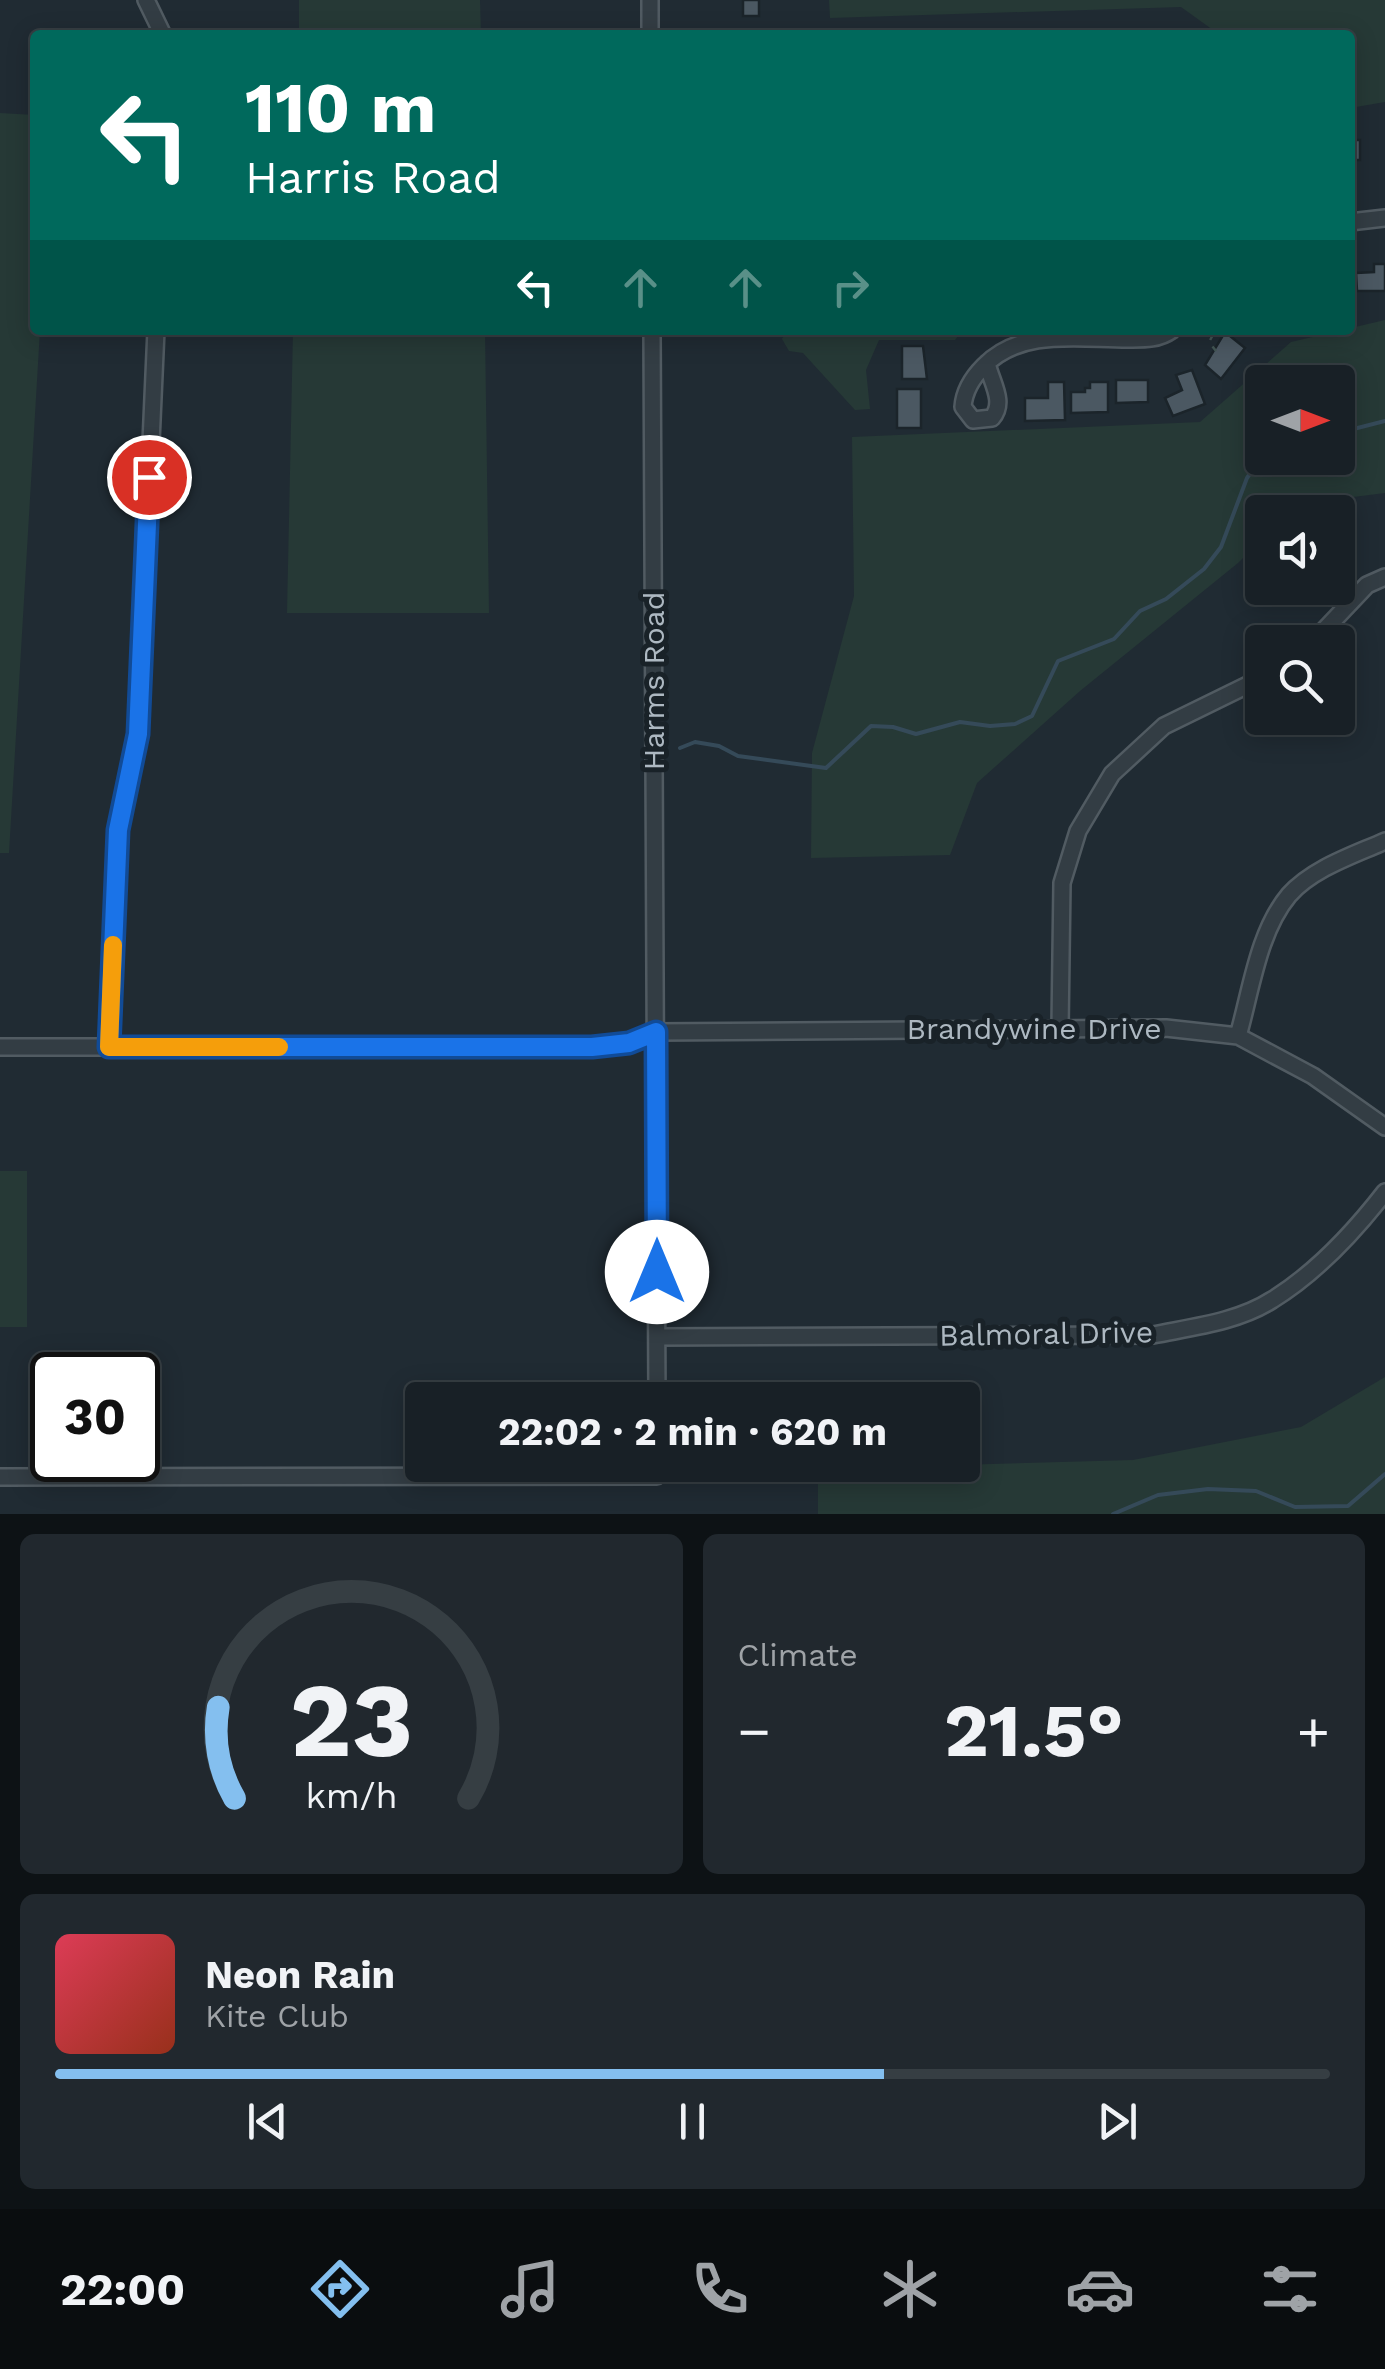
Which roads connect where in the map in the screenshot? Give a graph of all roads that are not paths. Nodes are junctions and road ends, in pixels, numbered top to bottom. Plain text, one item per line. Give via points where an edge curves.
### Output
1 (146, 0) edge
2 (650, 0) edge
3 (161, 30) edge
4 (650, 30) edge
5 (1385, 218) edge
6 (1355, 221) edge
7 (156, 335) edge
8 (652, 335) edge
9 (1158, 335) edge
10 (987, 362) dead end
11 (1385, 577) edge
12 (1329, 625) edge
13 (1245, 686) edge
14 (1385, 840) edge
15 (1060, 1028) junction
16 (656, 1032) junction
17 (1238, 1036) junction
18 (0, 1047) edge
19 (109, 1047) junction
20 (1385, 1127) edge
21 (1385, 1192) edge
22 (657, 1337) junction
23 (657, 1382) edge
24 (405, 1473) edge
25 (0, 1477) edge

1 - 3 street
2 - 4 street
5 - 6 street
7 - 19 street via 138,734 118,830
8 - 16 street, Harms Road
9 - 10 street via 1027,341
11 - 12 street via 1367,585
13 - 15 street via 1164,726 1112,774 1078,831 1062,883
14 - 17 street via 1320,871 1290,894 1268,929
15 - 16 street, Brandywine Drive
15 - 17 street, Brandywine Drive
16 - 19 street, Brandywine Drive via 592,1047
16 - 22 street, Harms Road
17 - 20 street, Brandywine Drive via 1302,1069
18 - 19 street, Brandywine Drive
21 - 22 street, Balmoral Drive via 1327,1256 1271,1301 1214,1323 1152,1335
22 - 23 street, Harms Road
24 - 25 street

